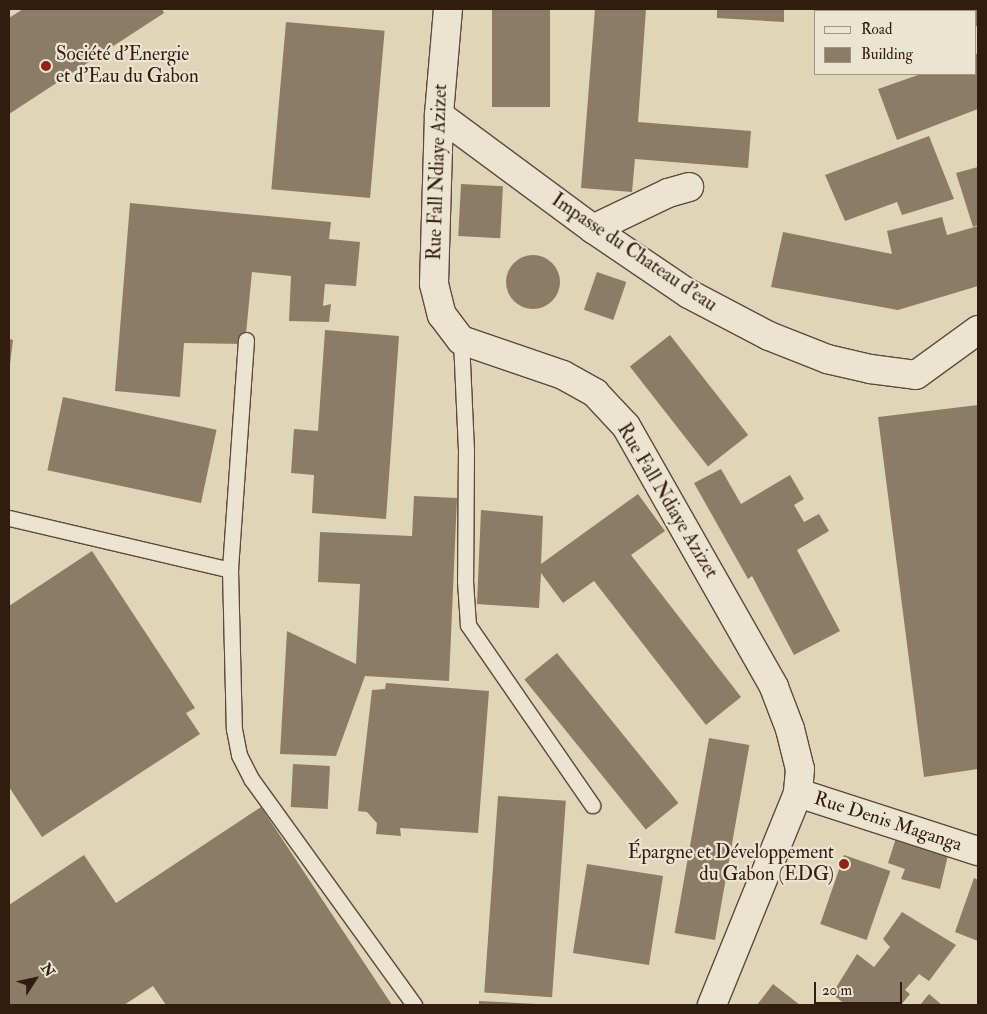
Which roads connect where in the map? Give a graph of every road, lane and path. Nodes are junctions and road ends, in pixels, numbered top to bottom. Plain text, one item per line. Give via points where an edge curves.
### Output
1 (448, 9) edge
2 (439, 115) junction
3 (689, 187) dead end
4 (592, 229) junction
5 (978, 330) edge
6 (246, 340) dead end
7 (461, 340) junction
8 (9, 518) edge
9 (230, 570) junction
10 (798, 793) junction
11 (592, 805) dead end
12 (978, 851) edge
13 (414, 1005) edge
14 (712, 1005) edge

1 - 2 street, Rue Fall Ndiaye Azizet
2 - 4 street, Impasse du Chateau d'eau
2 - 7 street, Rue Fall Ndiaye Azizet via 434,284 442,315
3 - 4 street via 668,193
4 - 5 street, Impasse du Chateau d'eau via 689,294 769,336 827,359 916,375
6 - 9 lane
7 - 10 street, Rue Fall Ndiaye Azizet via 563,376 595,393 626,426 774,687 790,728 800,769
7 - 11 lane via 466,450 464,581 468,625
8 - 9 lane
9 - 13 lane via 234,729 239,755 252,780
10 - 12 street, Rue Denis Maganga
10 - 14 street, Rue Fall Ndiaye Azizet

